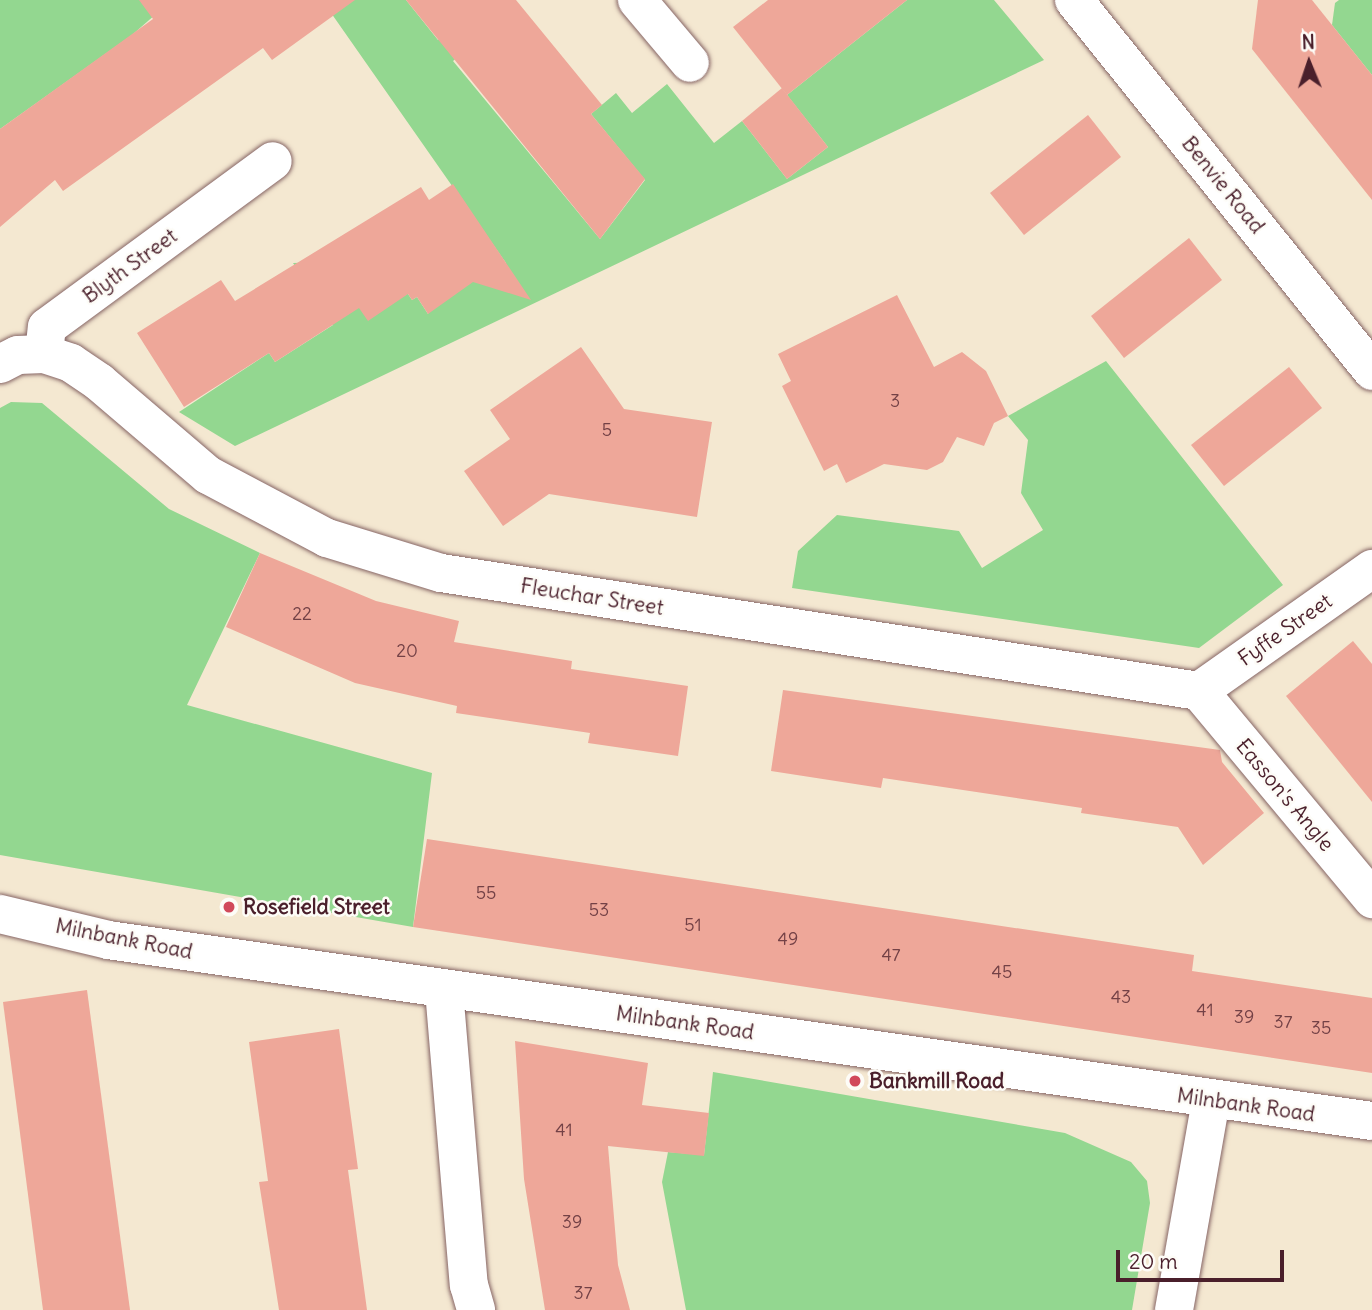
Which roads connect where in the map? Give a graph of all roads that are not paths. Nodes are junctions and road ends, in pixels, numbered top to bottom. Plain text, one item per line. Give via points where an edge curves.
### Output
1 (637, 0) edge
2 (1074, 0) edge
3 (690, 63) dead end
4 (273, 161) dead end
5 (44, 355) junction
6 (0, 364) edge
7 (1372, 371) edge
8 (1372, 569) edge
9 (1199, 691) junction
10 (1372, 900) edge
11 (0, 914) edge
12 (444, 990) junction
13 (1211, 1100) junction
14 (1372, 1121) edge
15 (476, 1310) edge
16 (1174, 1310) edge

1 - 3 street
2 - 7 street, Benvie Road
4 - 5 street, Blyth Street via 47,327
5 - 6 street via 18,355
5 - 9 street, Fleuchar Street via 71,363 99,382 208,475 327,538 442,573
8 - 9 street, Fyffe Street
9 - 10 street, Easson's Angle
11 - 12 street, Milnbank Road via 108,940
12 - 13 street, Milnbank Road
12 - 15 street
13 - 14 street, Milnbank Road
13 - 16 street

